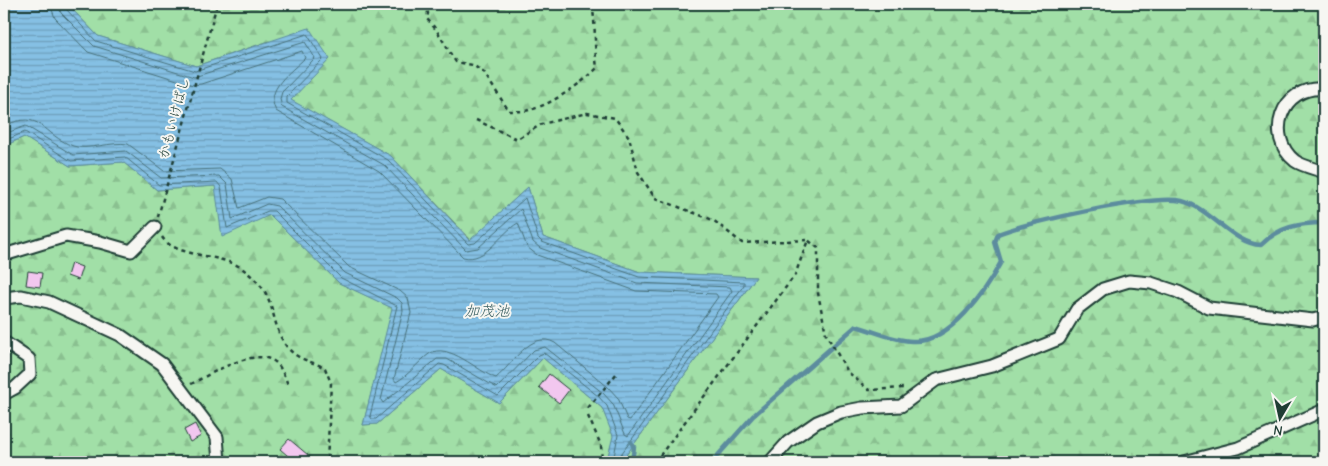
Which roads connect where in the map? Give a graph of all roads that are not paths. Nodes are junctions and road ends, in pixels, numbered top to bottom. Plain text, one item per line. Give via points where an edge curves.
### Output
1 (1324, 89) edge
2 (1324, 172) edge
3 (155, 227) road end
4 (4, 255) edge
5 (4, 298) edge
6 (1324, 317) edge
7 (4, 342) edge
8 (4, 394) edge
9 (1324, 410) edge
10 (219, 462) edge
11 (770, 462) edge
12 (1184, 462) edge

1 - 2 street via 1311,88 1295,95 1284,107 1280,127 1284,148 1296,161
3 - 4 street via 132,251 66,236
5 - 10 street via 22,296 49,302 120,335 162,364 217,437
6 - 11 street via 1313,320 1209,308 1178,292 1151,283 1129,281 1102,289 1077,309 1059,339 992,366 936,380 901,406 862,408 817,422 788,442
7 - 8 street via 29,359 30,374
9 - 12 street via 1238,448

